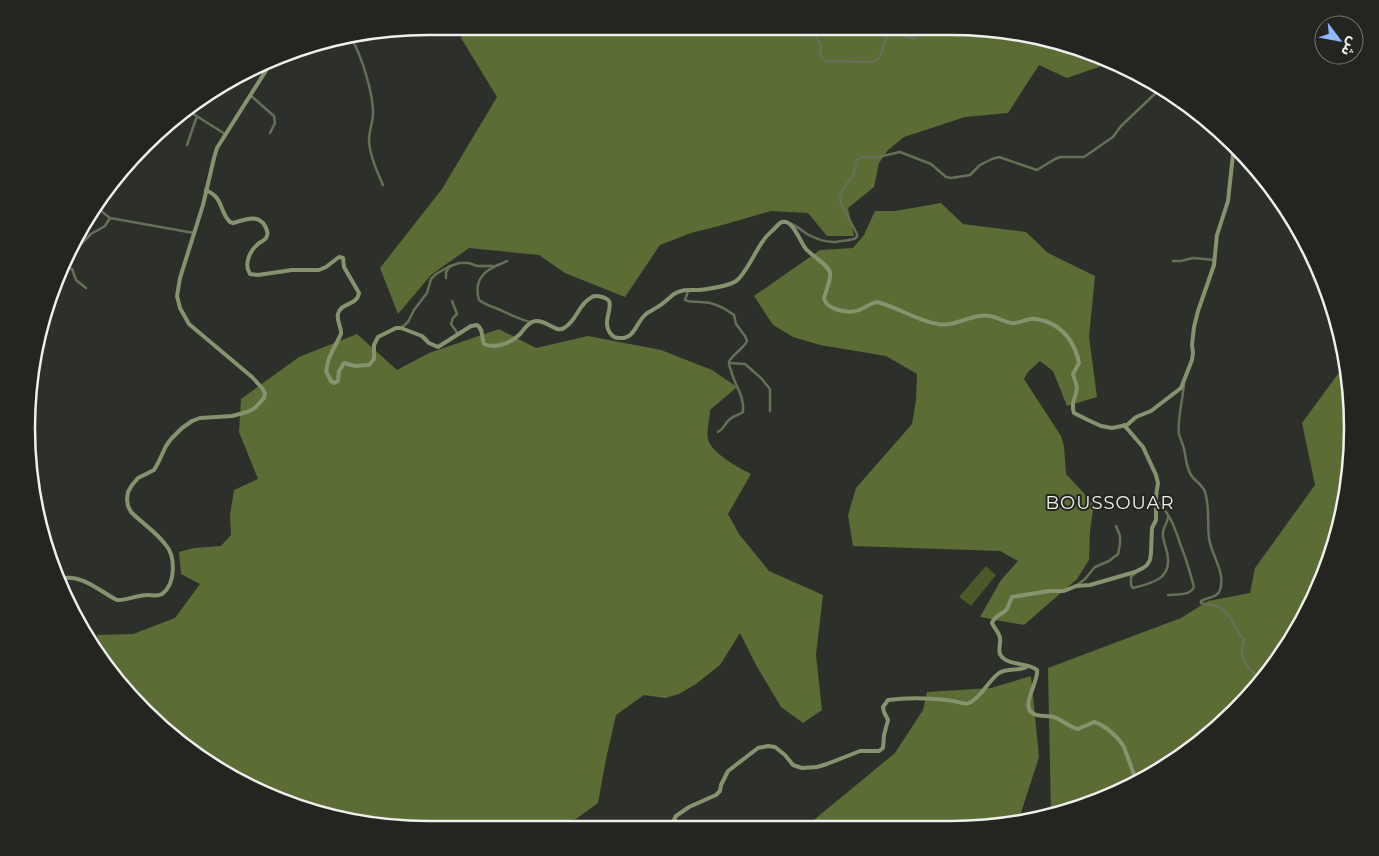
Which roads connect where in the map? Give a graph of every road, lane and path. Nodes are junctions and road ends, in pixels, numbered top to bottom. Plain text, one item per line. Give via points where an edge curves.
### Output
1 (814, 35) edge
2 (888, 35) edge
3 (904, 35) edge
4 (917, 36) dead end
5 (354, 42) edge
6 (266, 71) edge
7 (1156, 93) edge
8 (250, 95) junction
9 (193, 113) edge
10 (197, 116) junction
11 (270, 133) dead end
12 (225, 134) junction
13 (188, 145) dead end
14 (1233, 155) edge
15 (383, 185) dead end
16 (206, 190) junction
17 (100, 211) edge
18 (110, 218) junction
19 (786, 222) junction
20 (194, 233) junction
21 (81, 244) edge
22 (1214, 260) junction
23 (507, 261) dead end
24 (1173, 261) dead end
25 (451, 265) junction
26 (493, 266) junction
27 (69, 268) edge
28 (446, 278) dead end
29 (86, 288) dead end
30 (689, 290) junction
31 (452, 301) dead end
32 (531, 323) junction
33 (401, 328) junction
34 (458, 334) junction
35 (729, 363) junction
36 (1184, 383) junction
37 (770, 411) dead end
38 (1124, 425) junction
39 (718, 432) dead end
40 (1156, 501) junction
41 (1168, 513) junction
42 (1116, 526) dead end
43 (1138, 571) junction
44 (65, 579) edge
45 (1076, 586) junction
46 (1168, 594) dead end
47 (1028, 666) junction
48 (1256, 675) edge
49 (1134, 775) edge
50 (674, 821) edge

1 - 2 street via 824,60 873,62 879,59
3 - 4 street via 912,39
5 - 15 street via 372,97 369,142
6 - 8 street
7 - 19 street via 1121,126 1114,137 1084,157 1060,157 1037,170 998,157 980,165 970,175 951,178 931,164 900,152 859,158 839,199 858,234 851,241 820,241
8 - 11 street via 274,116 275,123
8 - 12 street
9 - 10 street
10 - 12 street
10 - 13 street
12 - 16 street via 214,158
14 - 22 street via 1229,194 1217,235
16 - 20 street
16 - 33 street via 214,193 230,222 258,219 268,232 249,257 247,268 250,274 319,270 339,257 343,258 344,267 359,296 338,313 342,330 326,371 331,381 338,382 344,363 369,365 374,359 374,345 378,337
17 - 18 street
18 - 20 street
18 - 21 street via 105,226
19 - 30 street via 781,222 765,238 734,282
19 - 38 street via 793,227 807,250 828,268 830,272 824,298 829,306 852,311 877,302 942,325 989,315 1012,323 1031,318 1047,322 1064,332 1078,356 1079,363 1072,374 1076,387 1074,413 1101,426
20 - 44 street via 177,287 180,308 189,324 262,388 264,398 255,408 238,415 192,421 171,439 154,470 138,478 128,492 131,512 166,544 170,552 173,572 161,594 117,600 87,582
22 - 24 street via 1192,258
22 - 36 street via 1194,327 1193,353
23 - 26 street
25 - 26 street
25 - 28 street
25 - 33 street via 433,276 427,293
26 - 32 street via 479,280 479,300
27 - 29 street via 76,280
30 - 32 street via 676,293 645,315 634,332 622,338 612,336 608,330 606,323 610,305 606,298 600,296 593,296 585,302 564,328 544,322
30 - 35 street via 685,300 690,303 715,304 734,315 747,341
31 - 34 street via 457,314 451,324
32 - 34 street via 513,340 497,346 484,344 477,325
33 - 34 street via 438,347
35 - 37 street via 745,364 761,378 770,389
35 - 39 street via 744,408
36 - 38 street via 1175,394 1151,411
36 - 48 street via 1179,434 1189,471 1204,492 1209,539 1220,569 1218,594 1201,600 1201,604 1216,606 1229,615 1238,635 1244,640 1243,657
38 - 40 street via 1143,447 1156,475
40 - 41 street
40 - 43 street via 1150,560
41 - 43 street via 1162,533 1169,561 1166,572 1152,584 1133,588 1131,577
41 - 46 street via 1186,556 1194,587 1189,593
42 - 45 street via 1120,536 1118,554 1095,566
43 - 45 street
45 - 47 street via 1064,591 1012,598 1008,608 993,620 1000,637 1001,656 1012,663
47 - 49 street via 1034,667 1038,674 1029,697 1030,711 1054,717 1078,730 1094,722 1103,726 1121,742
47 - 50 street via 998,673 978,696 966,704 912,698 888,700 883,707 888,724 883,748 879,751 860,751 817,767 802,768 793,765 775,747 758,748 728,771 716,796 689,807

